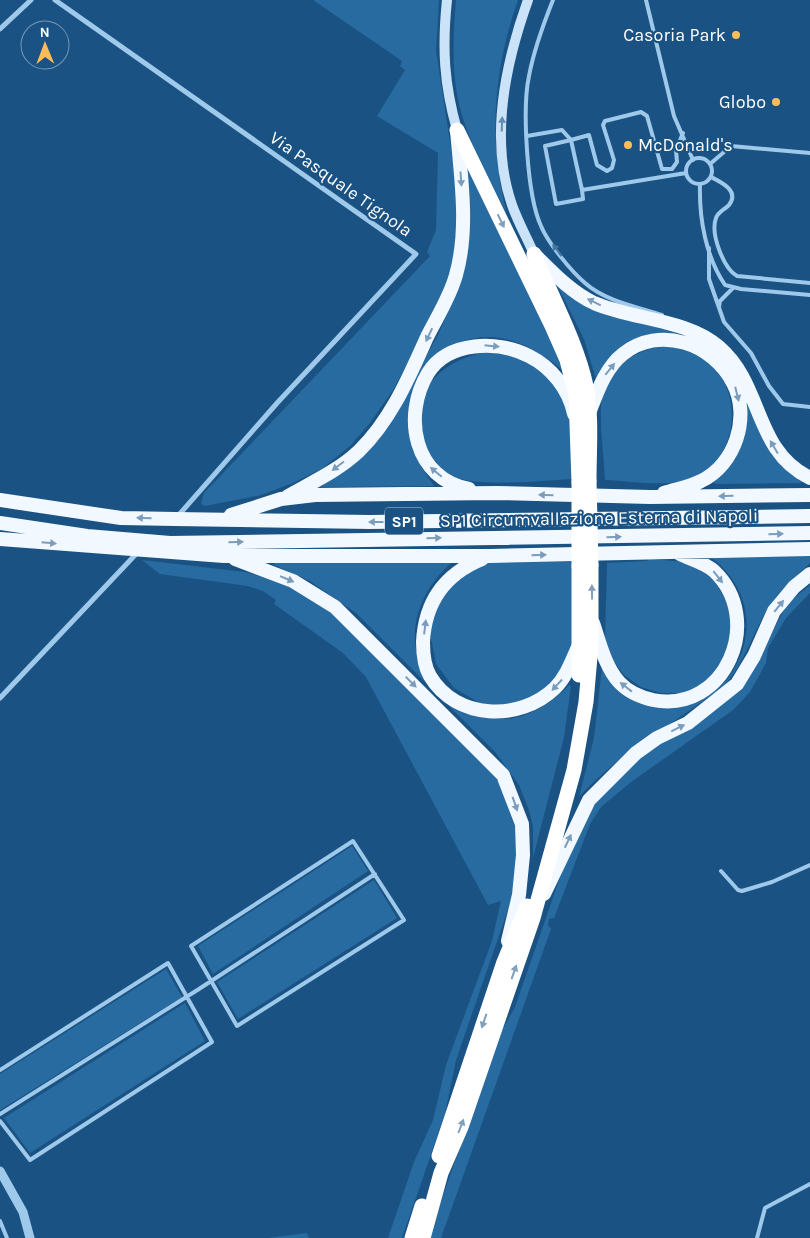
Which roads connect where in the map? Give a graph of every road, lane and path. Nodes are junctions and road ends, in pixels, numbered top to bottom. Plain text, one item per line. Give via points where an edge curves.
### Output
1 (31, 0) edge
2 (55, 0) edge
3 (447, 0) edge
4 (528, 0) edge
5 (553, 0) edge
6 (646, 0) edge
7 (0, 29) edge
8 (457, 130) junction
9 (683, 133) junction
10 (527, 136) junction
11 (571, 140) junction
12 (810, 153) edge
13 (693, 160) junction
14 (710, 164) junction
15 (686, 173) junction
16 (711, 177) junction
17 (700, 185) junction
18 (582, 190) junction
19 (709, 248) junction
20 (534, 254) junction
21 (810, 283) edge
22 (734, 288) junction
23 (810, 295) edge
24 (718, 308) junction
25 (667, 316) dead end
26 (809, 407) edge
27 (589, 413) junction
28 (578, 436) junction
29 (810, 478) edge
30 (584, 482) junction
31 (0, 493) edge
32 (496, 493) junction
33 (810, 496) edge
34 (650, 497) junction
35 (281, 499) junction
36 (0, 500) edge
37 (26, 505) junction
38 (810, 516) edge
39 (175, 519) junction
40 (209, 520) junction
41 (0, 523) edge
42 (810, 533) edge
43 (0, 539) edge
44 (188, 543) junction
45 (810, 549) edge
46 (139, 551) junction
47 (677, 552) junction
48 (224, 556) junction
49 (490, 556) junction
50 (585, 566) junction
51 (810, 574) edge
52 (592, 620) junction
53 (580, 643) junction
54 (0, 698) edge
55 (810, 865) edge
56 (721, 871) dead end
57 (374, 874) junction
58 (533, 918) junction
59 (504, 962) junction
60 (212, 981) junction
61 (186, 997) junction
62 (0, 1070) edge
63 (0, 1114) edge
64 (0, 1121) edge
65 (0, 1171) edge
66 (810, 1184) edge
67 (0, 1221) edge
68 (7, 1238) edge
69 (30, 1238) edge
70 (412, 1238) edge
71 (423, 1238) edge
72 (756, 1238) edge

1 - 7 street
2 - 39 street, Via Pasquale Tignola via 416,254 278,402
3 - 8 main road via 442,45
20 -> 4 main road via 512,205 504,167 501,128 506,72
5 - 10 lane via 537,39 528,77 525,101
6 - 9 lane via 674,116
8 -> 28 highway via 567,360 576,396
8 -> 35 highway via 464,214 456,275 415,369 384,423 359,451 328,474
9 - 11 lane via 672,169 662,169 647,116 641,112 605,121 603,125 614,160 612,168 607,171 597,165 589,135
9 - 13 lane
10 - 11 lane via 562,130
25 -> 10 lane via 612,299 586,284 572,269 541,226 533,197
11 - 18 lane
11 - 18 lane via 545,146 556,204 583,198
12 - 14 lane via 730,146
13 - 14 lane via 701,158
13 - 15 lane
14 - 16 lane
15 - 17 lane via 692,182
15 - 18 lane
16 - 17 lane
16 - 21 lane via 729,188 732,195 714,223 714,232 729,271 737,276
17 - 19 lane via 700,214
19 - 22 lane via 716,272 725,285
19 - 24 lane via 709,279
20 - 27 highway via 577,356 586,386
29 -> 20 highway via 781,458 766,433 737,366 704,335 681,324 592,302
22 - 23 lane
22 - 24 lane via 720,301
24 - 26 lane via 724,322 751,353 783,404
27 - 30 highway
27 -> 34 highway via 605,375 622,354 640,344 661,340 688,343 721,364 734,384 739,405 739,430 734,448 721,465 702,481
28 - 30 highway
32 -> 28 highway via 454,486 431,470 421,453 415,431 416,406 429,372 442,360 458,350 483,345 506,347 537,360 552,372 565,390
30 - 50 highway, bridge
31 - 37 highway
34 -> 32 highway, SP1
32 - 35 highway, SP1 via 316,495
33 -> 34 highway, SP1
35 - 40 highway, SP1 via 256,509
36 - 37 highway, SP1 Circumvallazione Esterna di Napoli / SP1
39 -> 37 highway, SP1 Circumvallazione Esterna di Napoli / SP1 via 121,518
38 -> 40 highway, SP1 Circumvallazione Esterna di Napoli / SP1 via 380,522
39 - 40 highway, SP1 Circumvallazione Esterna di Napoli / SP1
41 - 44 highway, SP1 Circumvallazione Esterna di Napoli / SP1 via 87,536
44 -> 42 highway, SP1 Circumvallazione Esterna di Napoli / SP1
43 -> 46 highway
44 - 48 highway
45 - 47 highway
46 - 48 highway
46 - 54 street
49 -> 47 highway
47 -> 52 highway via 713,570 727,588 737,611 736,643 726,669 710,687 690,698 667,702 639,697 620,683 604,658
48 - 49 highway
48 -> 59 highway via 293,581 335,607 503,775 522,824 523,855
53 -> 49 highway via 555,688 520,709 491,712 450,698 430,676 424,662 426,614 432,600 453,575 466,565
52 -> 50 highway
50 - 53 highway
58 -> 51 highway via 589,800 636,753 688,723 736,684 754,656 774,611
52 - 58 highway via 586,702 574,770
53 - 59 highway via 577,700 554,810 526,910
55 - 56 lane via 742,891
57 - 60 lane
57 - 60 lane via 353,841 191,946
57 - 60 lane via 404,920 237,1026
71 -> 58 highway via 441,1173 461,1127
59 -> 70 highway
60 - 61 lane
61 - 62 lane via 168,963
61 - 63 lane
61 - 64 lane via 212,1042 30,1160
65 - 69 street via 23,1212
66 - 72 lane via 765,1208
67 - 68 lane

